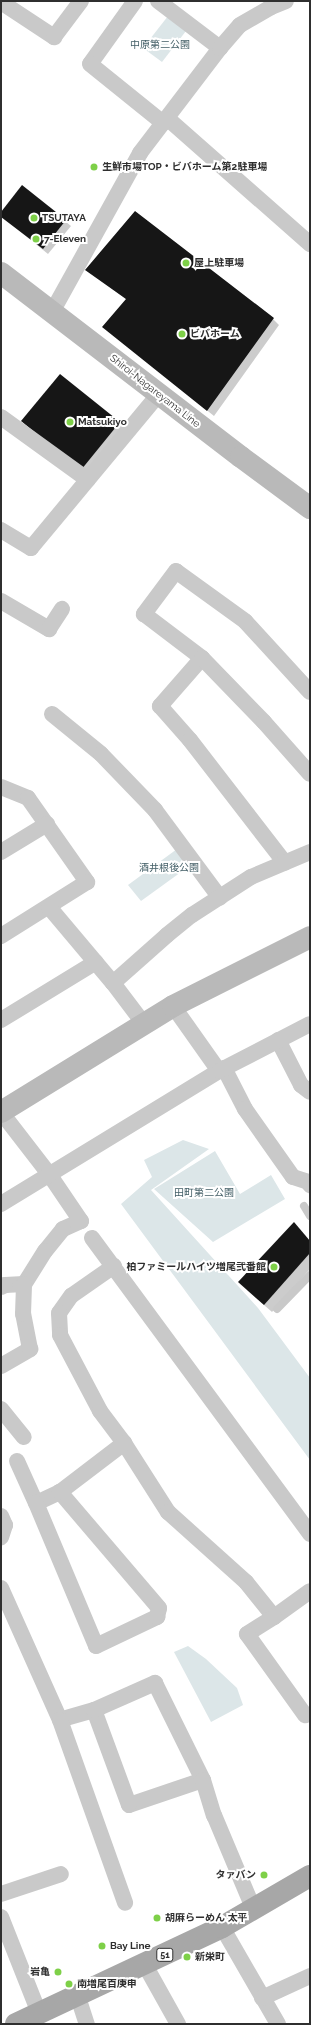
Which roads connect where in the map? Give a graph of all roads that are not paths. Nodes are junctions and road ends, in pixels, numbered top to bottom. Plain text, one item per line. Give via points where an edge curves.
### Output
1 (81, 1) edge
2 (135, 1) edge
3 (158, 1) edge
4 (286, 1) edge
5 (1, 2) edge
6 (220, 48) junction
7 (165, 120) junction
8 (310, 244) edge
9 (1, 273) edge
10 (52, 312) junction
11 (159, 394) junction
12 (1, 417) edge
13 (88, 480) junction
14 (310, 508) edge
15 (1, 530) edge
16 (1, 602) edge
17 (62, 609) dead end
18 (202, 658) junction
19 (310, 692) edge
20 (52, 714) dead end
21 (310, 774) edge
22 (1, 787) edge
23 (46, 824) junction
24 (1, 852) edge
25 (310, 852) edge
26 (285, 863) junction
27 (220, 898) junction
28 (49, 907) junction
29 (1, 936) edge
30 (310, 937) edge
31 (96, 962) junction
32 (114, 982) junction
33 (173, 1006) junction
34 (1, 1020) edge
35 (144, 1024) junction
36 (310, 1024) edge
37 (278, 1040) junction
38 (221, 1069) junction
39 (310, 1092) edge
40 (1, 1112) edge
41 (49, 1174) junction
42 (310, 1185) edge
43 (1, 1204) edge
44 (304, 1206) dead end
45 (310, 1216) edge
46 (92, 1238) dead end
47 (114, 1266) junction
48 (310, 1275) edge
49 (24, 1284) junction
50 (1, 1288) edge
51 (277, 1309) dead end
52 (1, 1366) edge
53 (1, 1409) edge
54 (24, 1437) dead end
55 (124, 1443) junction
56 (17, 1461) dead end
57 (60, 1492) junction
58 (36, 1503) junction
59 (1, 1516) edge
60 (310, 1534) edge
61 (1, 1537) edge
62 (1, 1588) edge
63 (310, 1591) edge
64 (274, 1617) junction
65 (94, 1710) junction
66 (305, 1715) dead end
67 (60, 1720) junction
68 (203, 1780) junction
69 (61, 1874) dead end
70 (310, 1876) edge
71 (1, 1894) edge
72 (125, 1903) dead end
73 (254, 1910) junction
74 (1, 1917) edge
75 (222, 1927) junction
76 (144, 1964) junction
77 (310, 1976) edge
78 (77, 1994) junction
79 (262, 1998) junction
80 (39, 2013) junction
81 (16, 2024) edge
82 (87, 2024) edge
83 (178, 2024) edge
84 (278, 2024) edge

1 - 5 street via 54,37
2 - 7 street via 90,64
3 - 6 street
4 - 6 street via 271,6 245,21
6 - 7 street
7 - 8 street
7 - 10 street via 140,153
9 - 10 main road, Shiroi-Nagareyama Line
10 - 11 main road, Shiroi-Nagareyama Line
11 - 13 street
11 - 14 main road, Shiroi-Nagareyama Line
12 - 13 street
13 - 15 street via 31,548
16 - 17 street via 49,629
18 - 19 street via 144,614 176,571 245,621
18 - 21 street
18 - 26 street via 160,706 190,740
20 - 27 street via 101,754 155,810
22 - 23 street via 28,798
23 - 24 street
23 - 28 street via 87,882
25 - 26 street
26 - 27 street via 251,877
27 - 32 street via 192,915
28 - 29 street
28 - 31 street
30 - 33 main road
31 - 32 street
31 - 34 street
32 - 35 street
33 - 35 main road
33 - 38 street
35 - 40 main road
36 - 37 street
37 - 38 street
37 - 39 street via 301,1085
38 - 41 street
38 - 42 street via 244,1109 293,1177
40 - 41 street
41 - 43 street
41 - 49 street via 81,1221 63,1229
44 - 45 lane
46 - 47 street
47 - 55 street via 71,1296 59,1313 60,1335 100,1411
47 - 60 street
48 - 51 lane
49 - 50 street via 5,1285
49 - 52 street via 23,1314 30,1349
53 - 54 street
55 - 57 street
55 - 64 street via 168,1512 246,1582
56 - 58 street
57 - 58 street
57 - 58 street via 159,1608 157,1617 96,1646
59 - 61 street via 5,1525
62 - 67 street
63 - 64 street
64 - 66 street via 247,1634
65 - 67 street
65 - 68 street via 155,1684
65 - 68 street via 128,1805
67 - 72 street
68 - 73 street via 214,1816
69 - 71 street
70 - 73 main road, 51
73 - 75 main road, 51
74 - 80 street
75 - 76 main road, 51
75 - 79 street
76 - 78 main road, 51
76 - 83 street
77 - 79 street
78 - 80 main road, 51
78 - 82 street
79 - 84 street
80 - 81 main road, 51

